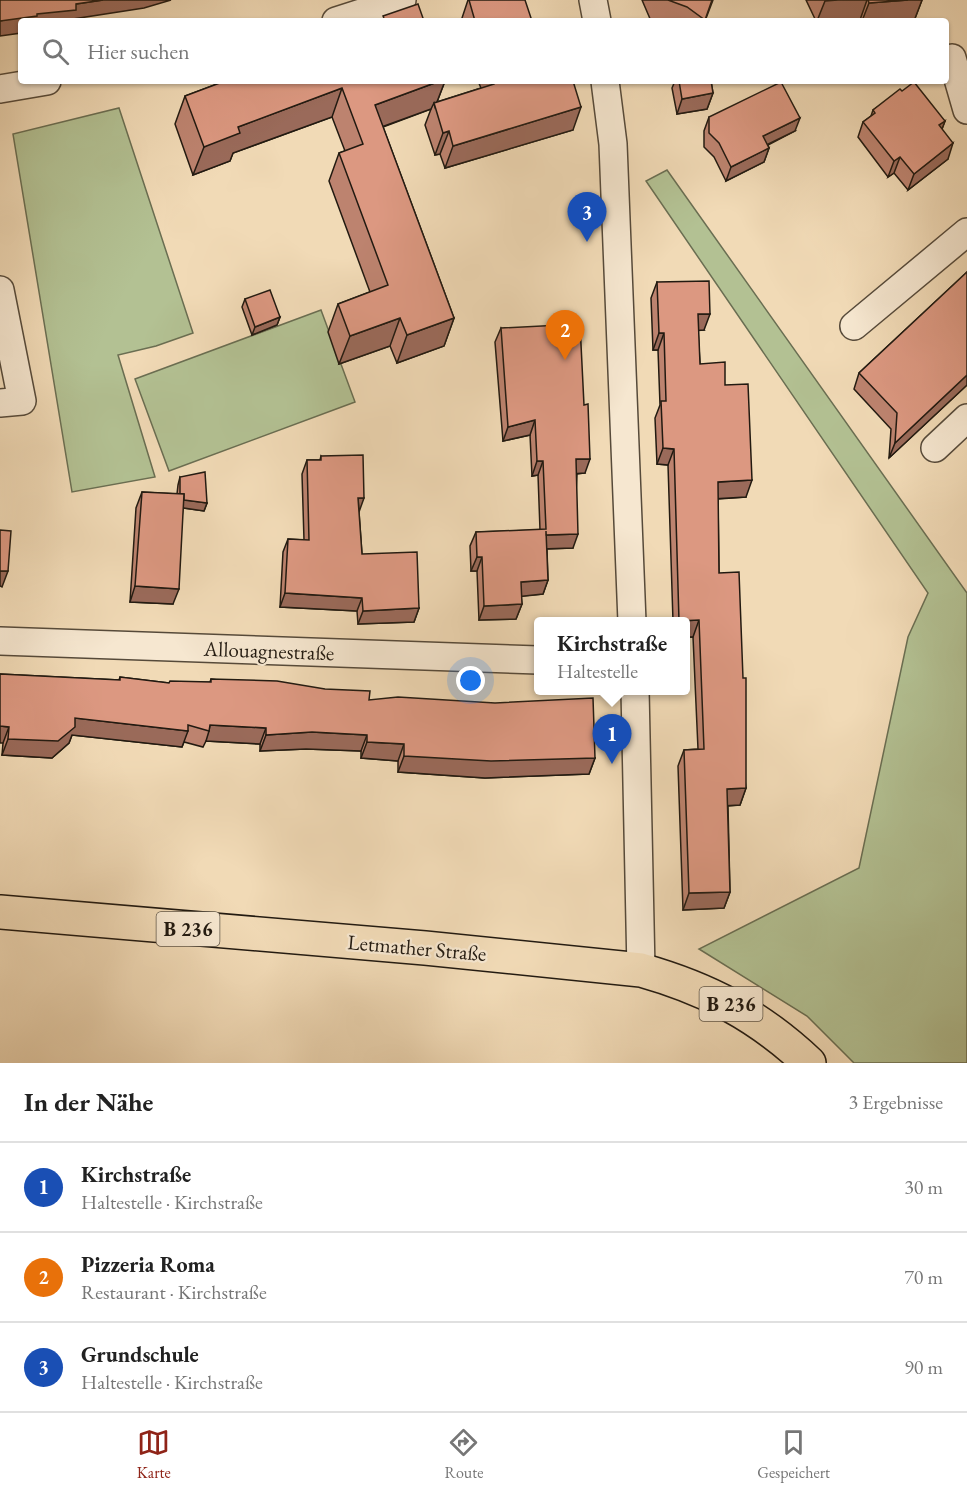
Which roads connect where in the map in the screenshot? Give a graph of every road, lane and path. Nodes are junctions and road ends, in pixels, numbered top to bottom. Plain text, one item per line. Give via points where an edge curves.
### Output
1 (402, 0) edge
2 (593, 0) edge
3 (345, 18) edge
4 (596, 18) edge
5 (955, 58) edge
6 (29, 84) edge
7 (605, 84) edge
8 (0, 89) edge
9 (967, 110) edge
10 (967, 232) edge
11 (0, 291) edge
12 (854, 326) dead end
13 (0, 403) edge
14 (967, 418) edge
15 (935, 448) dead end
16 (632, 617) edge
17 (0, 641) edge
18 (534, 660) edge
19 (635, 695) edge
20 (0, 912) edge
21 (641, 970) junction
22 (808, 1063) edge

1 - 3 street
2 - 4 street
5 - 9 street
6 - 8 street
7 - 16 street via 613,144
10 - 12 street
11 - 13 street via 22,402
14 - 15 street
17 - 18 street, Allouagnestraße
19 - 21 street
20 - 21 main road, Letmather Straße / B 236
21 - 22 main road, Letmather Straße / B 236 via 730,1003 767,1026

